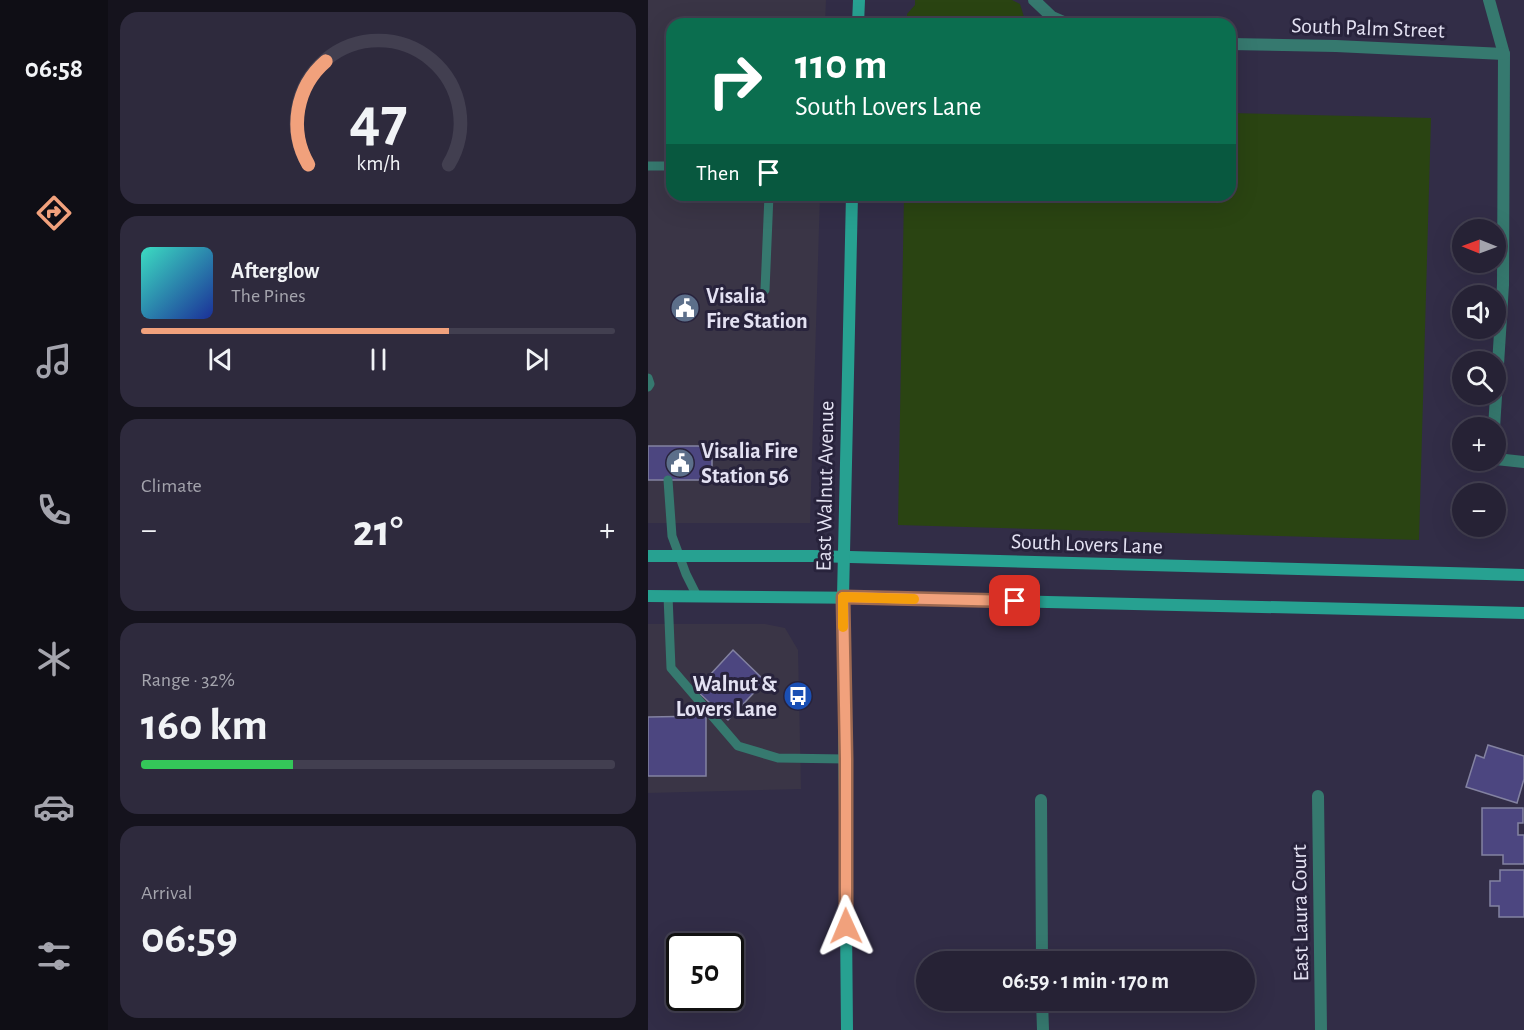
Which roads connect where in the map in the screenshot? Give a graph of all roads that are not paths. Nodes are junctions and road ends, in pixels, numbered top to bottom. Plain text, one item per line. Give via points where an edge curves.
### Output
1 (859, 0) edge
2 (1034, 0) edge
3 (1489, 0) edge
4 (858, 18) edge
5 (1054, 18) edge
6 (1236, 44) edge
7 (1504, 54) junction
8 (648, 166) edge
9 (666, 166) edge
10 (769, 201) edge
11 (852, 201) edge
12 (765, 290) dead end
13 (648, 378) edge
14 (648, 387) edge
15 (1495, 417) edge
16 (1506, 460) edge
17 (1524, 462) edge
18 (668, 480) dead end
19 (648, 556) edge
20 (678, 556) junction
21 (843, 557) junction
22 (1524, 575) edge
23 (648, 596) edge
24 (668, 596) junction
25 (697, 596) junction
26 (843, 597) junction
27 (1524, 613) edge
28 (846, 759) junction
29 (1318, 796) dead end
30 (1041, 800) dead end
31 (1042, 951) edge
32 (1042, 1011) edge
33 (847, 1030) edge
34 (1042, 1030) edge
35 (1321, 1030) edge

1 - 4 main road
2 - 5 street
3 - 7 street
6 - 7 street, South Palm Street
7 - 15 street via 1503,285
8 - 9 lane
10 - 12 lane
11 - 21 main road, East Walnut Avenue
13 - 14 lane
16 - 17 street
18 - 20 lane via 672,536
19 - 20 main road, South Lovers Lane
20 - 21 main road, South Lovers Lane
20 - 25 lane
21 - 22 main road, South Lovers Lane
21 - 26 main road, East Walnut Avenue
23 - 24 main road
24 - 25 main road
24 - 28 lane via 671,668 738,746 778,758
25 - 26 main road
26 - 27 main road
26 - 28 main road, East Walnut Avenue
28 - 33 main road, East Walnut Avenue
29 - 35 street, East Laura Court
30 - 31 street
32 - 34 street

